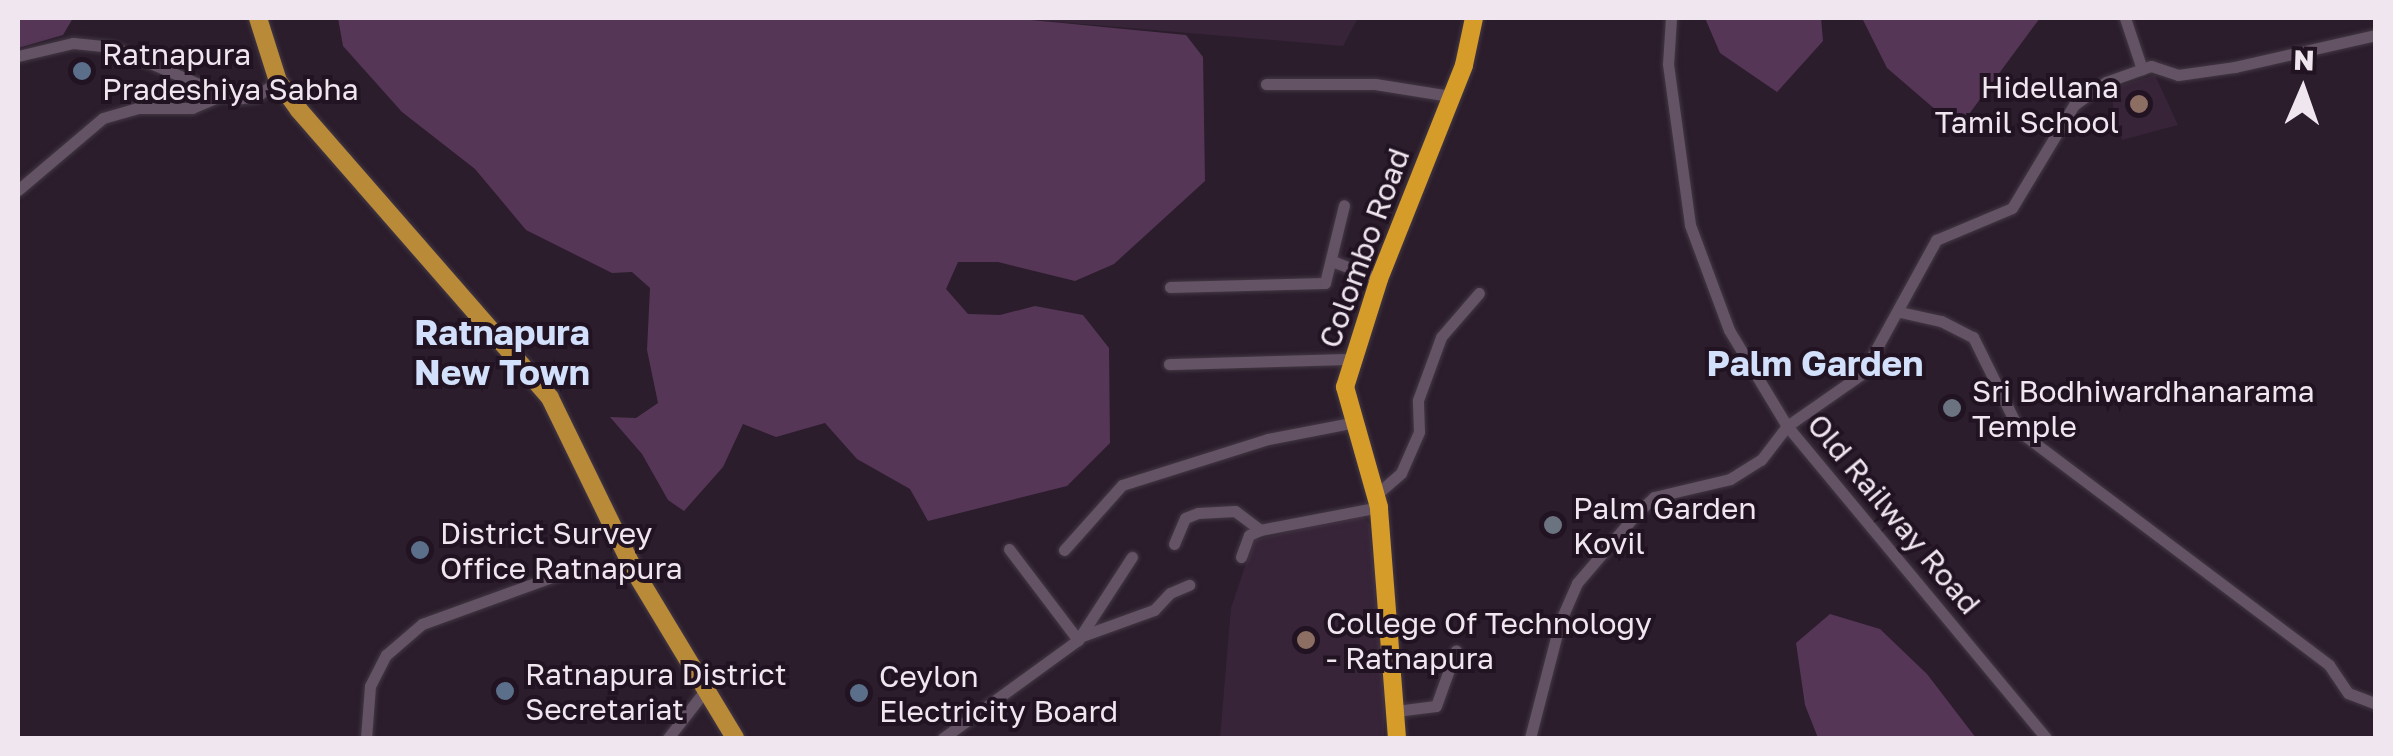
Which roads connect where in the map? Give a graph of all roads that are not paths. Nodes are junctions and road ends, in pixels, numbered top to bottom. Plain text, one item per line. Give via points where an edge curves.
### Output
1 (258, 18) edge
2 (1474, 18) edge
3 (1670, 18) edge
4 (2125, 18) edge
5 (2376, 35) edge
6 (18, 56) edge
7 (2142, 69) junction
8 (278, 81) junction
9 (1266, 84) dead end
10 (220, 96) junction
11 (1450, 96) junction
12 (18, 190) edge
13 (1344, 205) dead end
14 (1332, 261) junction
15 (1378, 280) junction
16 (1170, 288) dead end
17 (1479, 293) dead end
18 (1900, 312) junction
19 (1350, 359) junction
20 (1169, 364) dead end
21 (1351, 423) junction
22 (1787, 426) junction
23 (1378, 500) junction
24 (1260, 530) junction
25 (1174, 544) dead end
26 (1009, 548) dead end
27 (1064, 550) dead end
28 (1132, 557) dead end
29 (1241, 557) dead end
30 (635, 572) junction
31 (1189, 585) dead end
32 (1080, 638) junction
33 (1456, 650) dead end
34 (704, 692) junction
35 (2376, 704) edge
36 (1396, 711) junction
37 (366, 738) edge
38 (668, 738) edge
39 (735, 738) edge
40 (943, 738) edge
41 (1397, 738) edge
42 (1530, 738) edge
43 (2046, 738) edge

1 - 8 main road
2 - 11 highway, Colombo Road
3 - 22 street, Old Railway Road via 1668,64 1690,225 1729,330
4 - 7 street
5 - 7 street via 2235,67 2178,74
6 - 10 street via 72,43 113,46
7 - 18 street via 2106,82 2074,105 2012,208 1936,240
8 - 10 street via 247,99
8 - 30 main road via 550,398
9 - 11 street via 1374,84
10 - 12 street via 192,108 137,108 103,118
11 - 15 highway, Colombo Road
13 - 14 street
14 - 15 street
14 - 16 street via 1325,283
15 - 19 highway, Colombo Road
17 - 23 street via 1440,336 1418,400 1420,432 1401,473
18 - 22 street via 1862,373
18 - 35 street via 1941,320 1973,337 2020,432 2329,664 2348,693
19 - 20 street
19 - 21 highway, Colombo Road via 1345,387
21 - 23 highway, Colombo Road
21 - 27 street via 1268,439 1122,485
22 - 42 street via 1761,460 1730,479 1654,498 1576,584
22 - 43 street, Old Railway Road
23 - 24 street
23 - 36 highway, Colombo Road
24 - 25 street via 1236,511 1198,514 1185,518
24 - 29 street via 1249,535
26 - 32 street
28 - 32 street
30 - 34 main road
30 - 37 street via 566,572 422,624 386,655 370,686
31 - 32 street via 1154,610
32 - 40 street
33 - 36 street via 1436,706
34 - 38 street
34 - 39 main road
36 - 41 highway, Colombo Road

